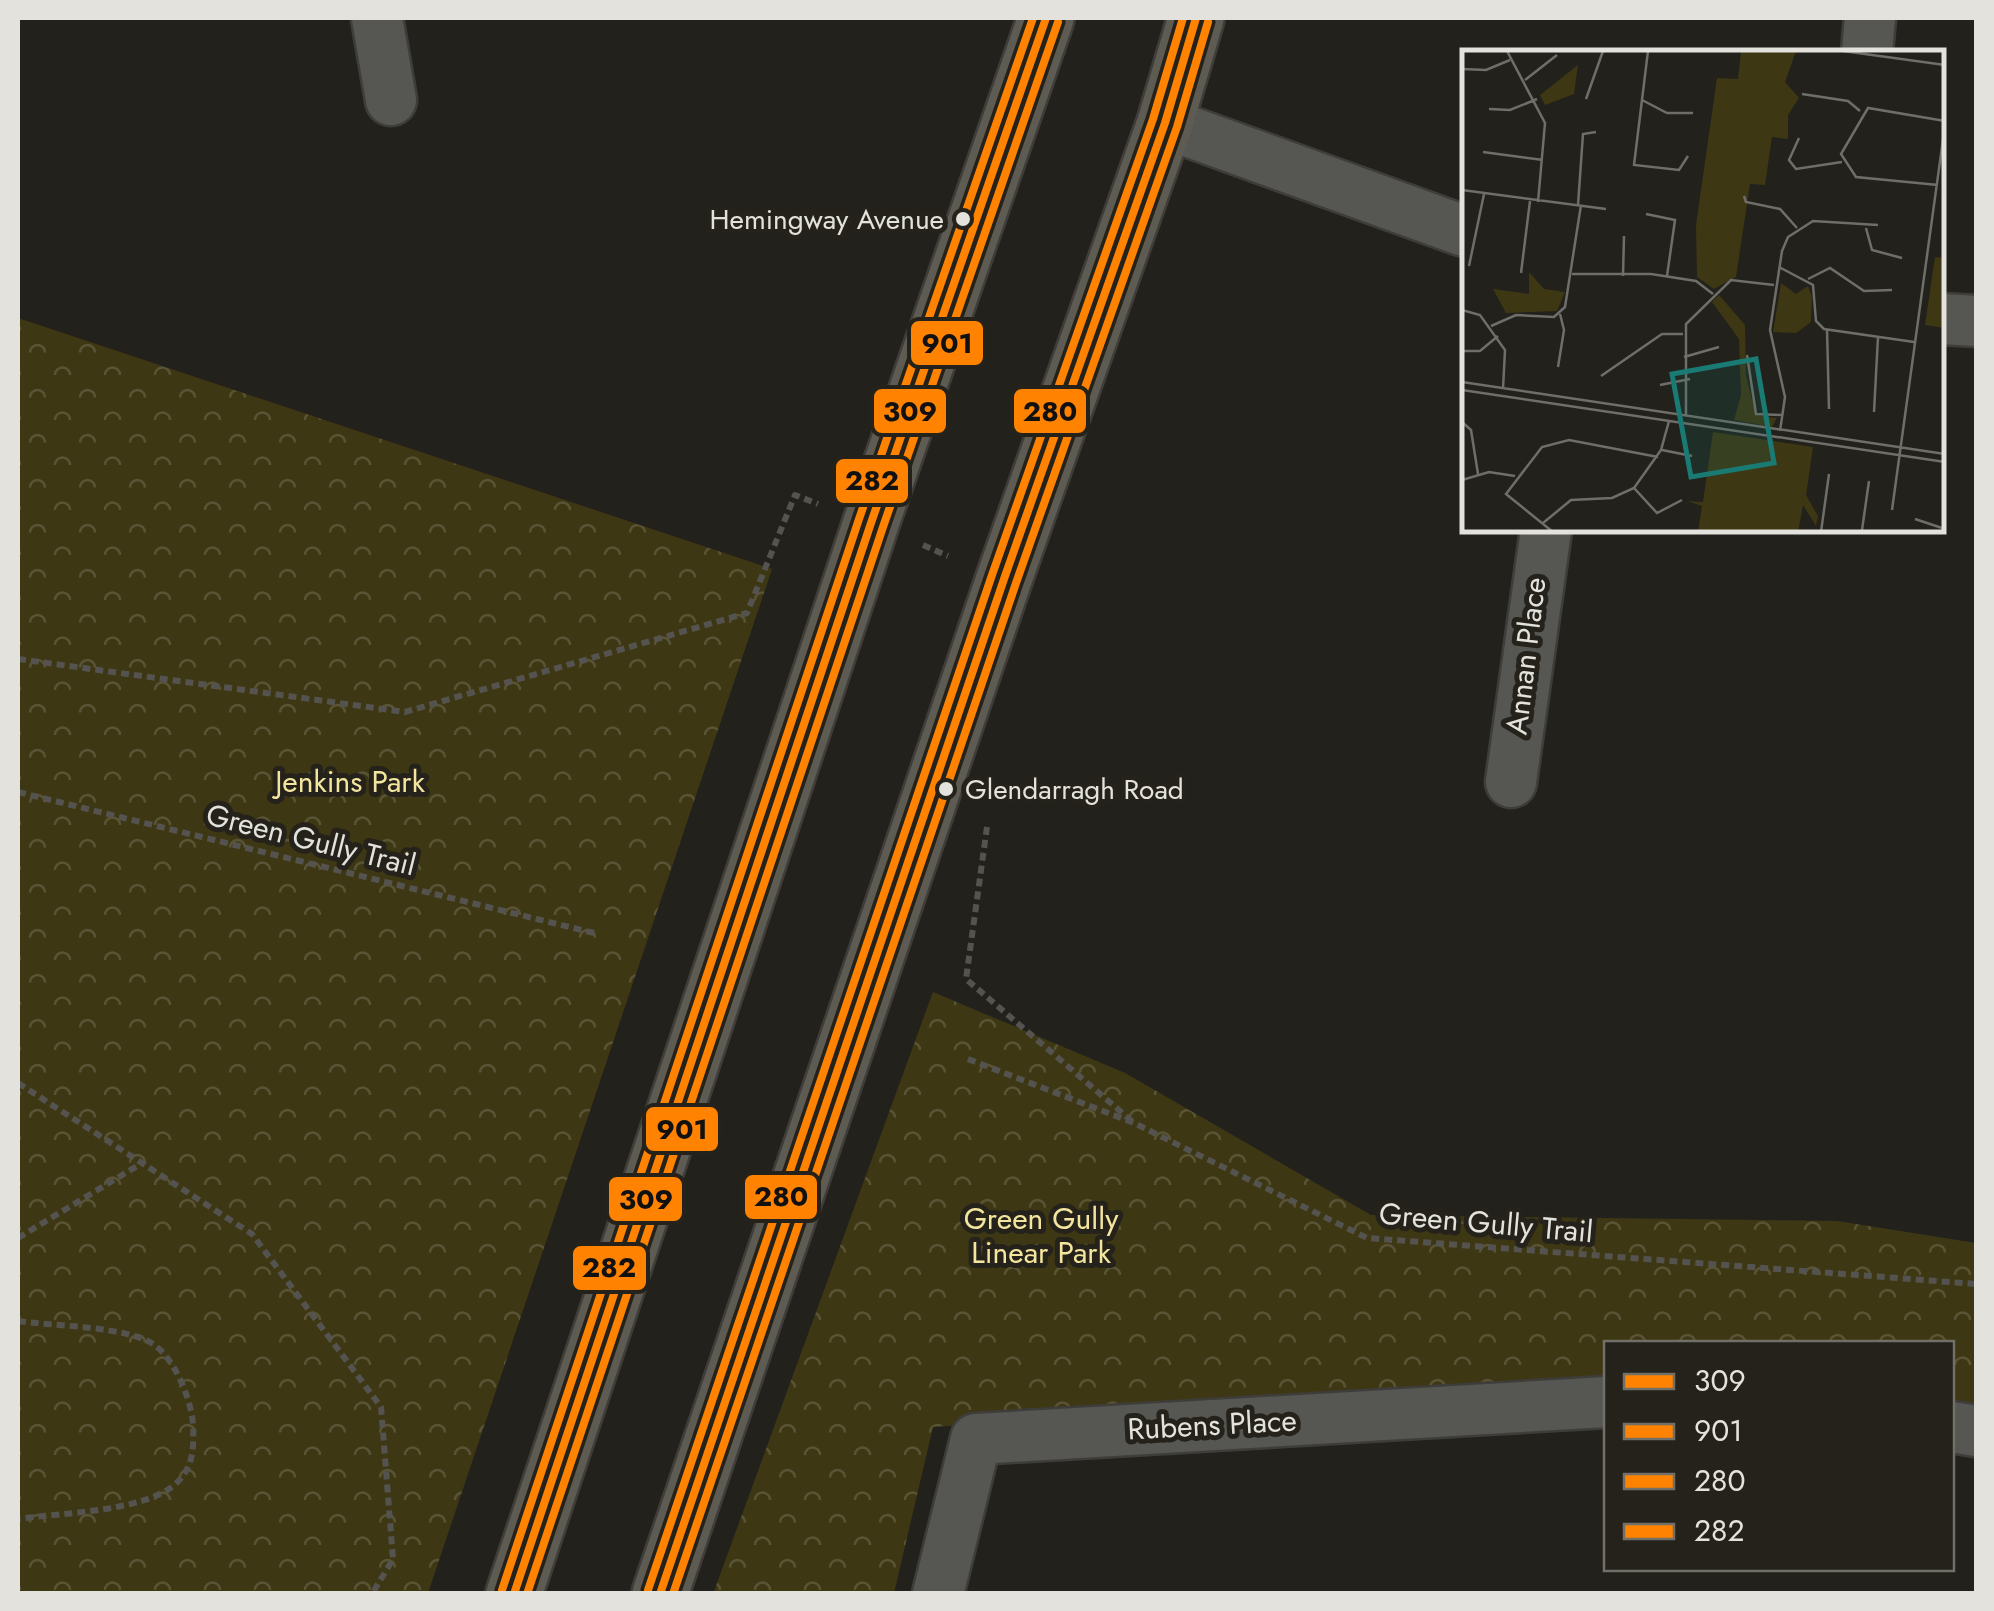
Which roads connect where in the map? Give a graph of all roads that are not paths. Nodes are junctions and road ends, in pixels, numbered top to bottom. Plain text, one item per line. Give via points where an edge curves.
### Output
1 (377, 18) edge
2 (1046, 18) edge
3 (1196, 18) edge
4 (1870, 18) edge
5 (1867, 50) edge
6 (391, 100) dead end
7 (1165, 123) junction
8 (1462, 230) edge
9 (1944, 318) edge
10 (1976, 321) edge
11 (1545, 532) edge
12 (1511, 782) dead end
13 (1604, 1402) edge
14 (514, 1594) edge
15 (660, 1594) edge
16 (938, 1594) edge

1 - 6 street
2 - 14 main road
3 - 7 main road
4 - 5 street
7 - 8 street
7 - 15 main road
9 - 10 street
11 - 12 street, Annan Place
13 - 16 street, Rubens Place via 976,1439

